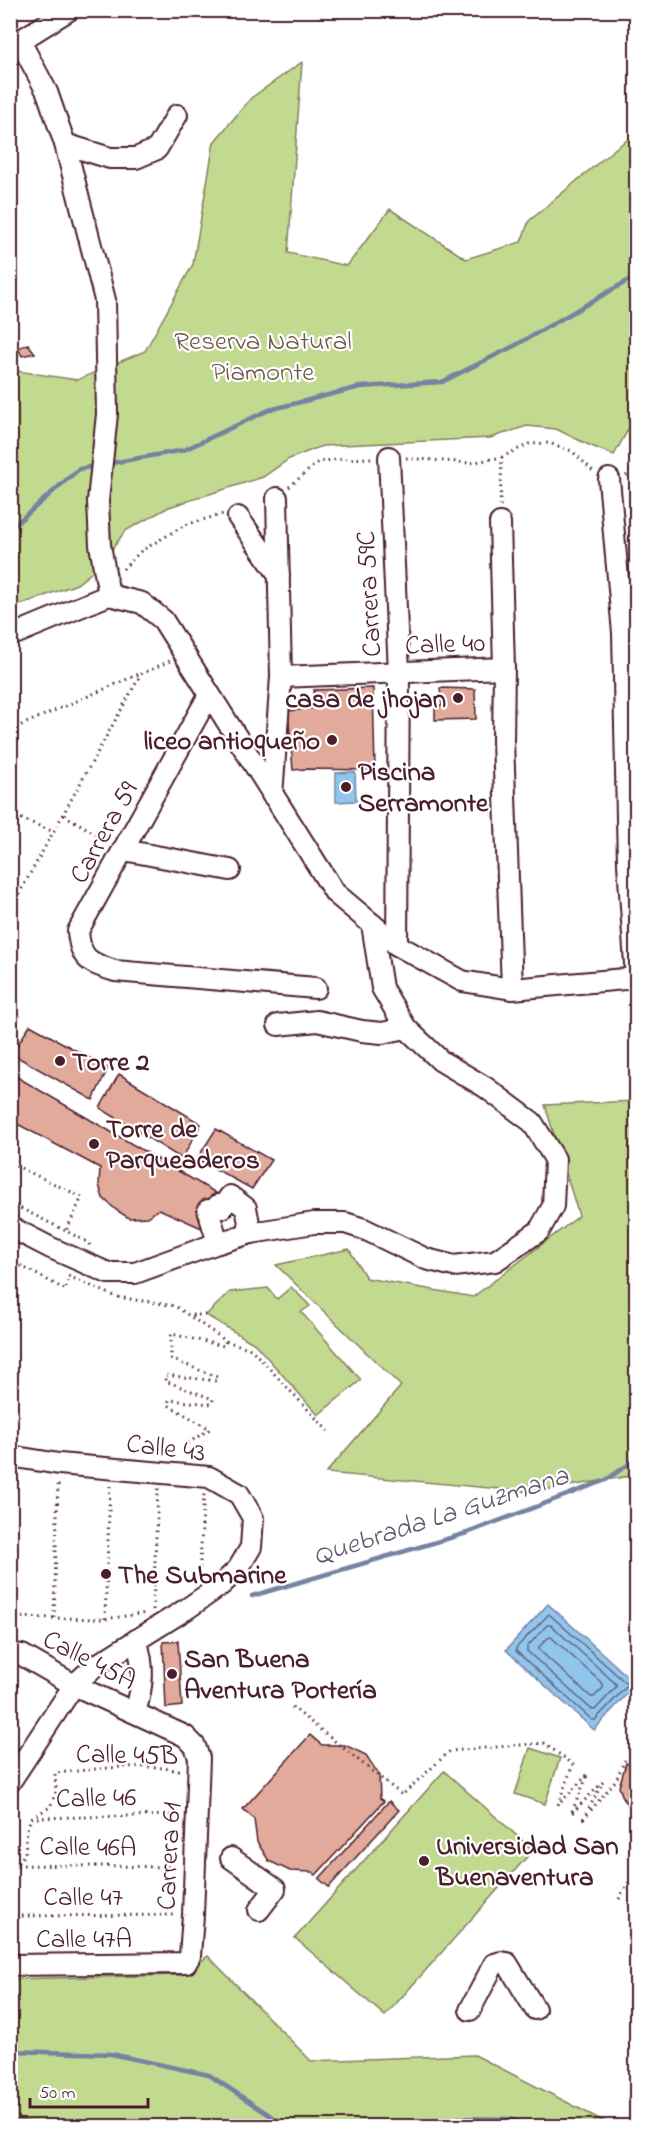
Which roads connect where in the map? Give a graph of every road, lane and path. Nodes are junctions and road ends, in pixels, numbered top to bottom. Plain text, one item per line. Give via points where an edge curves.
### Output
1 (69, 10) edge
2 (15, 44) edge
3 (177, 115) dead end
4 (66, 144) junction
5 (389, 457) junction
6 (502, 457) junction
7 (636, 465) edge
8 (609, 479) junction
9 (277, 498) joint
10 (232, 515) joint
11 (500, 523) joint
12 (279, 575) junction
13 (113, 596) junction
14 (10, 636) edge
15 (185, 654) junction
16 (504, 668) junction
17 (399, 672) junction
18 (141, 674) junction
19 (281, 677) junction
20 (210, 694) junction
21 (10, 730) edge
22 (272, 795) junction
23 (10, 814) edge
24 (63, 814) junction
25 (54, 832) junction
26 (124, 850) junction
27 (230, 870) dead end
28 (10, 910) edge
29 (372, 924) junction
30 (397, 945) junction
31 (636, 978) edge
32 (316, 988) dead end
33 (512, 989) junction
34 (278, 1025) dead end
35 (406, 1028) junction
36 (10, 1163) edge
37 (10, 1203) edge
38 (10, 1227) edge
39 (66, 1231) junction
40 (251, 1233) junction
41 (218, 1243) junction
42 (91, 1253) dead end
43 (10, 1260) edge
44 (190, 1315) junction
45 (206, 1315) dead end
46 (226, 1341) junction
47 (328, 1431) dead end
48 (10, 1456) edge
49 (59, 1464) junction
50 (111, 1467) junction
51 (159, 1471) junction
52 (178, 1473) junction
53 (205, 1476) junction
54 (199, 1581) dead end
55 (162, 1606) dead end
56 (153, 1612) junction
57 (10, 1617) edge
58 (54, 1618) junction
59 (105, 1619) junction
60 (136, 1640) junction
61 (10, 1653) edge
62 (74, 1685) junction
63 (292, 1707) dead end
64 (135, 1712) junction
65 (625, 1760) dead end
66 (199, 1767) junction
67 (10, 1782) edge
68 (198, 1815) junction
69 (31, 1818) junction
70 (231, 1858) dead end
71 (16, 1865) junction
72 (195, 1868) junction
73 (636, 1870) edge
74 (10, 1871) edge
75 (619, 1899) dead end
76 (259, 1910) dead end
77 (193, 1915) junction
78 (10, 1916) edge
79 (190, 1956) joint
80 (10, 1965) edge
81 (535, 2009) dead end
82 (470, 2010) dead end

1 - 2 street
2 - 4 street via 47,92
3 - 4 street via 157,148 136,158 110,158
4 - 13 street via 105,300 105,435 98,501 100,545
5 - 6 path via 470,463
5 - 9 path via 318,462
5 - 17 street, Carrera 59C
6 - 8 path via 529,444 549,443 572,451 598,475
6 - 11 path
7 - 8 path via 621,480
8 - 31 street via 623,633 628,864
9 - 12 street
10 - 12 street
10 - 13 path via 185,525 141,552 124,567
11 - 16 street
12 - 19 street
13 - 14 street
13 - 15 street via 142,603 163,620
15 - 18 path
15 - 20 street
16 - 17 street, Calle 40
16 - 33 street
17 - 19 street, Calle 40
17 - 30 street, Carrera 59C
18 - 21 path
18 - 24 path
19 - 22 street
20 - 22 street
20 - 26 street, Carrera 59
22 - 29 street via 335,893
23 - 25 path
24 - 25 path
24 - 26 path
25 - 28 path
26 - 27 street
26 - 32 street, Carrera 59 via 78,931 79,948 91,964 115,971
29 - 30 street
29 - 35 street via 382,988
30 - 33 street via 462,981
31 - 33 street
34 - 35 street via 317,1021 382,1033
35 - 40 street via 441,1061 532,1122 555,1159 554,1206 539,1231 495,1261 454,1266 426,1259 345,1223
36 - 39 path via 82,1197
37 - 39 path
38 - 41 street via 108,1273 135,1273
39 - 42 path via 90,1243
40 - 41 street
40 - 41 street via 246,1208 230,1196 222,1208 213,1208
43 - 44 path via 66,1290 68,1276 117,1297 175,1306
44 - 45 path
44 - 46 path
46 - 47 path via 251,1348
46 - 52 path via 224,1346 171,1334 171,1359 217,1377 216,1381 166,1375 165,1381 213,1399 212,1404 169,1400 168,1405 210,1429 185,1445
48 - 49 street, Calle 43
49 - 50 street, Calle 43
49 - 58 path
50 - 51 street, Calle 43
50 - 59 path
51 - 52 street, Calle 43
51 - 56 path
52 - 53 street, Calle 43
53 - 54 path
53 - 60 street, Calle 43 via 240,1494 253,1518 251,1546 238,1569 221,1584
55 - 56 path
56 - 59 path
57 - 58 path
58 - 59 path
60 - 62 street, Calle 43 via 95,1666
60 - 64 street via 143,1672
61 - 62 street, Calle 45A via 22,1655
62 - 64 street, Calle 45A
62 - 67 street, Calle 43
63 - 65 path via 402,1795 450,1751 544,1743 573,1764 558,1805 588,1774 571,1814 603,1782 582,1821 616,1780
64 - 66 street, Calle 45A via 185,1736 195,1746
66 - 68 street, Carrera 61
66 - 69 path, Calle 45B via 55,1773 56,1792 50,1807
68 - 69 path, Calle 46
68 - 72 street, Carrera 61
69 - 71 path via 25,1854
70 - 76 street via 275,1889
71 - 72 path, Calle 46A
71 - 74 path
72 - 77 street, Carrera 61
73 - 75 path
77 - 78 path, Calle 47
77 - 79 street, Carrera 61
79 - 80 street, Calle 47A via 181,1965
81 - 82 street via 507,1963 501,1962 494,1964

